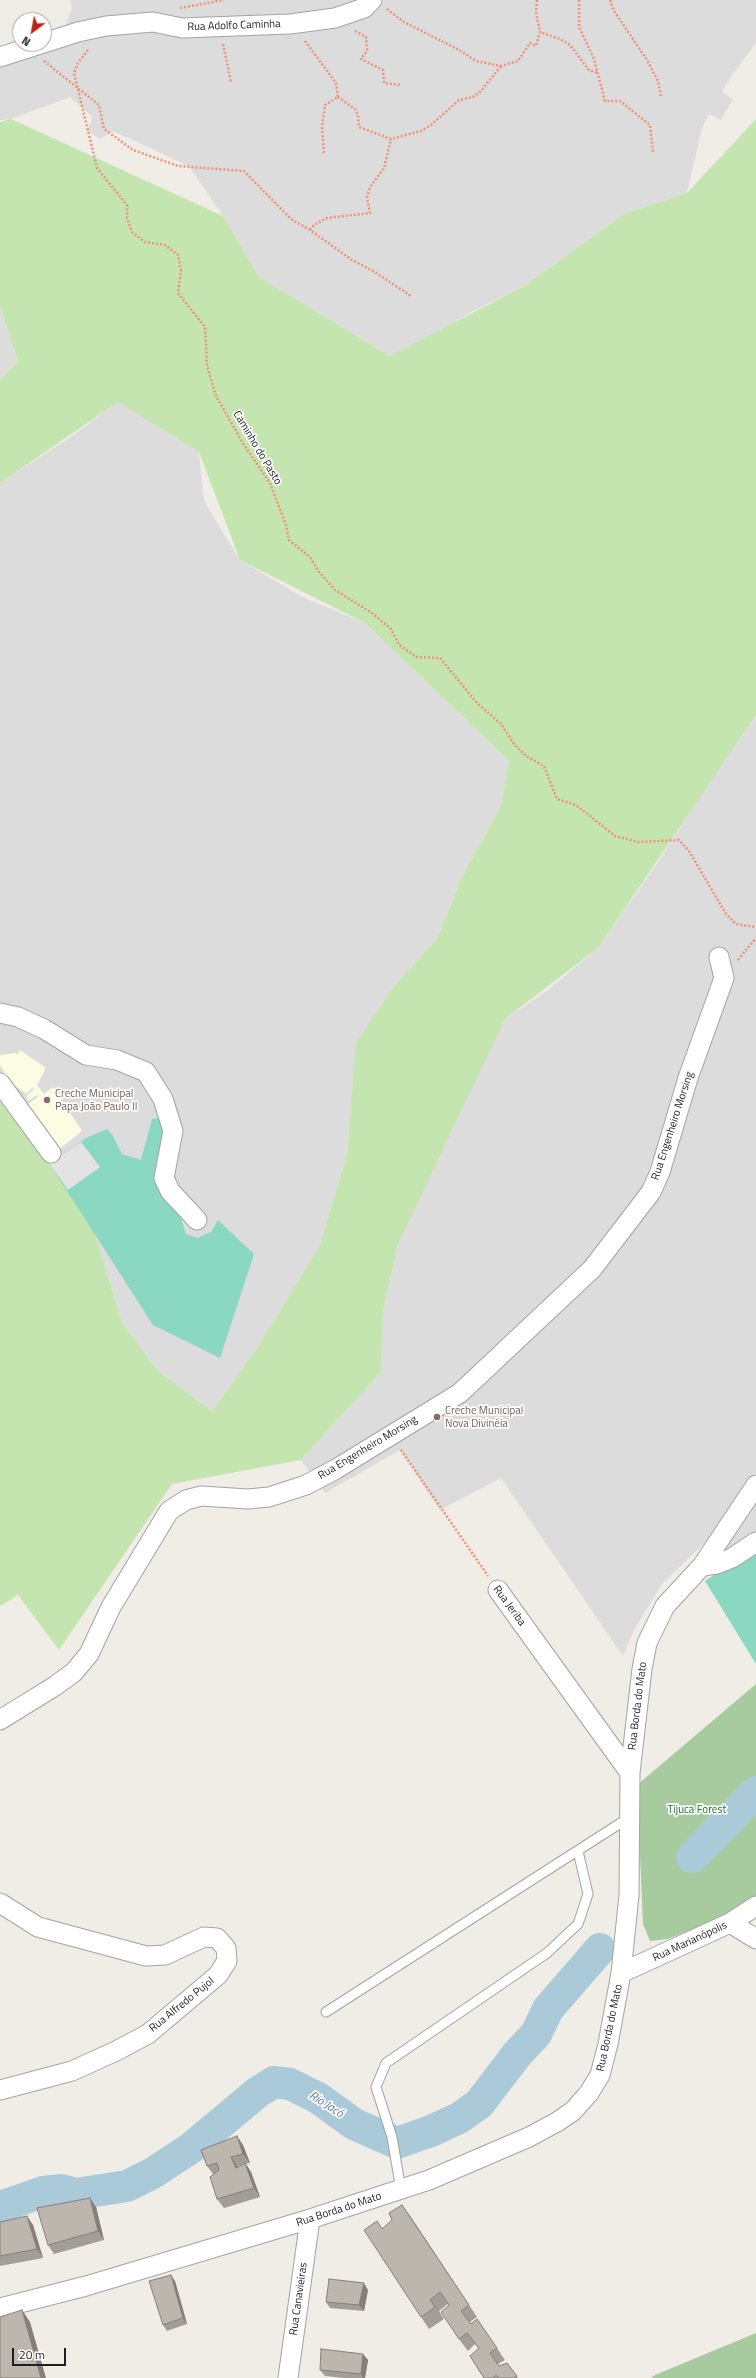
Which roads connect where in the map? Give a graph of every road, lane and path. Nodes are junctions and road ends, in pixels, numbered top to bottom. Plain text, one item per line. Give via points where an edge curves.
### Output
1 (537, 0) edge
2 (579, 0) edge
3 (610, 0) edge
4 (378, 2) edge
5 (335, 18) junction
6 (290, 24) junction
7 (209, 27) junction
8 (540, 32) junction
9 (52, 41) edge
10 (90, 49) dead end
11 (19, 52) edge
12 (35, 52) edge
13 (0, 57) edge
14 (501, 66) junction
15 (598, 73) junction
16 (231, 82) dead end
17 (401, 85) dead end
18 (78, 89) junction
19 (661, 96) dead end
20 (338, 97) junction
21 (391, 139) junction
22 (653, 152) dead end
23 (324, 156) dead end
24 (310, 230) junction
25 (411, 296) dead end
26 (756, 927) edge
27 (719, 957) dead end
28 (0, 1013) edge
29 (0, 1083) edge
30 (51, 1152) dead end
31 (197, 1220) dead end
32 (391, 1436) junction
33 (756, 1485) edge
34 (756, 1542) edge
35 (702, 1566) junction
36 (498, 1590) joint
37 (0, 1720) edge
38 (630, 1773) junction
39 (631, 1817) junction
40 (578, 1851) junction
41 (0, 1903) edge
42 (756, 1906) edge
43 (730, 1923) junction
44 (756, 1939) edge
45 (621, 1973) junction
46 (326, 2012) dead end
47 (0, 2090) edge
48 (400, 2184) junction
49 (310, 2220) junction
50 (0, 2308) edge
51 (288, 2378) edge

1 - 8 path via 536,12
2 - 15 path via 579,27
3 - 19 path via 614,11 647,60 658,81
4 - 5 street, Rua Adolfo Caminha
4 - 14 path via 404,22 476,61
5 - 6 street, Rua Adolfo Caminha
5 - 17 path via 366,37 367,51 361,59 383,70 384,83
6 - 7 street, Rua Adolfo Caminha
6 - 20 path via 324,64 336,83
7 - 9 street, Rua Adolfo Caminha via 182,28 152,22 106,26
7 - 16 path via 211,34 221,38
8 - 14 path via 536,46 530,43 518,61
8 - 15 path via 565,42 589,70
10 - 18 path via 78,63 74,73
11 - 13 street, Rua Adolfo Caminha
12 - 18 path
14 - 21 path via 482,91 473,97 459,100 431,125 421,131
15 - 22 path via 605,101 620,101 650,125
18 - 24 path via 99,105 104,129 133,150 178,166 244,171 291,219
18 - 26 path, Caminho do Pasto via 97,168 127,205 127,218 132,232 146,242 165,245 178,255 181,271 178,293 205,327 207,366 216,396 270,483 286,525 288,540 310,557 335,590 372,613 391,629 399,645 418,657 440,658 477,703 501,724 514,744 526,756 544,766 557,799 576,805 615,836 638,842 680,840 726,914 736,924
20 - 21 path via 354,109 358,115 359,127
20 - 23 path via 325,105 322,128
21 - 24 path via 384,168 370,187 367,197 370,212 327,218
24 - 25 path via 352,260
27 - 32 street, Rua Engenheiro Morsing via 724,978 688,1078 660,1172 651,1192 592,1269 558,1302 460,1393
28 - 31 street via 18,1017 44,1029 86,1055 117,1060 146,1072 163,1099 173,1131 164,1178 170,1191
29 - 30 street
32 - 36 path, Rua Jeriba
32 - 37 street, Rua Engenheiro Morsing via 336,1469 290,1491 248,1499 201,1496 186,1500 169,1511 111,1607 89,1654 74,1672
33 - 35 street, Rua Borda do Mato
34 - 35 street via 732,1558
35 - 38 street, Rua Borda do Mato via 665,1606 647,1642
36 - 38 street, Rua Jeriba
38 - 39 street, Rua Borda do Mato
39 - 40 lane
39 - 45 street, Rua Borda do Mato via 629,1895
40 - 46 lane
40 - 48 lane via 588,1894 578,1924 547,1953 386,2063 376,2087 392,2137
41 - 47 street, Rua Alfredo Pujol via 38,1927 146,1956 165,1955 204,1937 217,1938 226,1948 227,1961 218,1975 148,2034 72,2071
42 - 43 street, Rua Marianópolis
43 - 44 street
43 - 45 street, Rua Marianópolis
45 - 48 street, Rua Borda do Mato via 600,2075 573,2111 529,2137 429,2180
48 - 49 street, Rua Borda do Mato
49 - 50 street, Rua Borda do Mato via 86,2286
49 - 51 street, Rua Canavieiras

